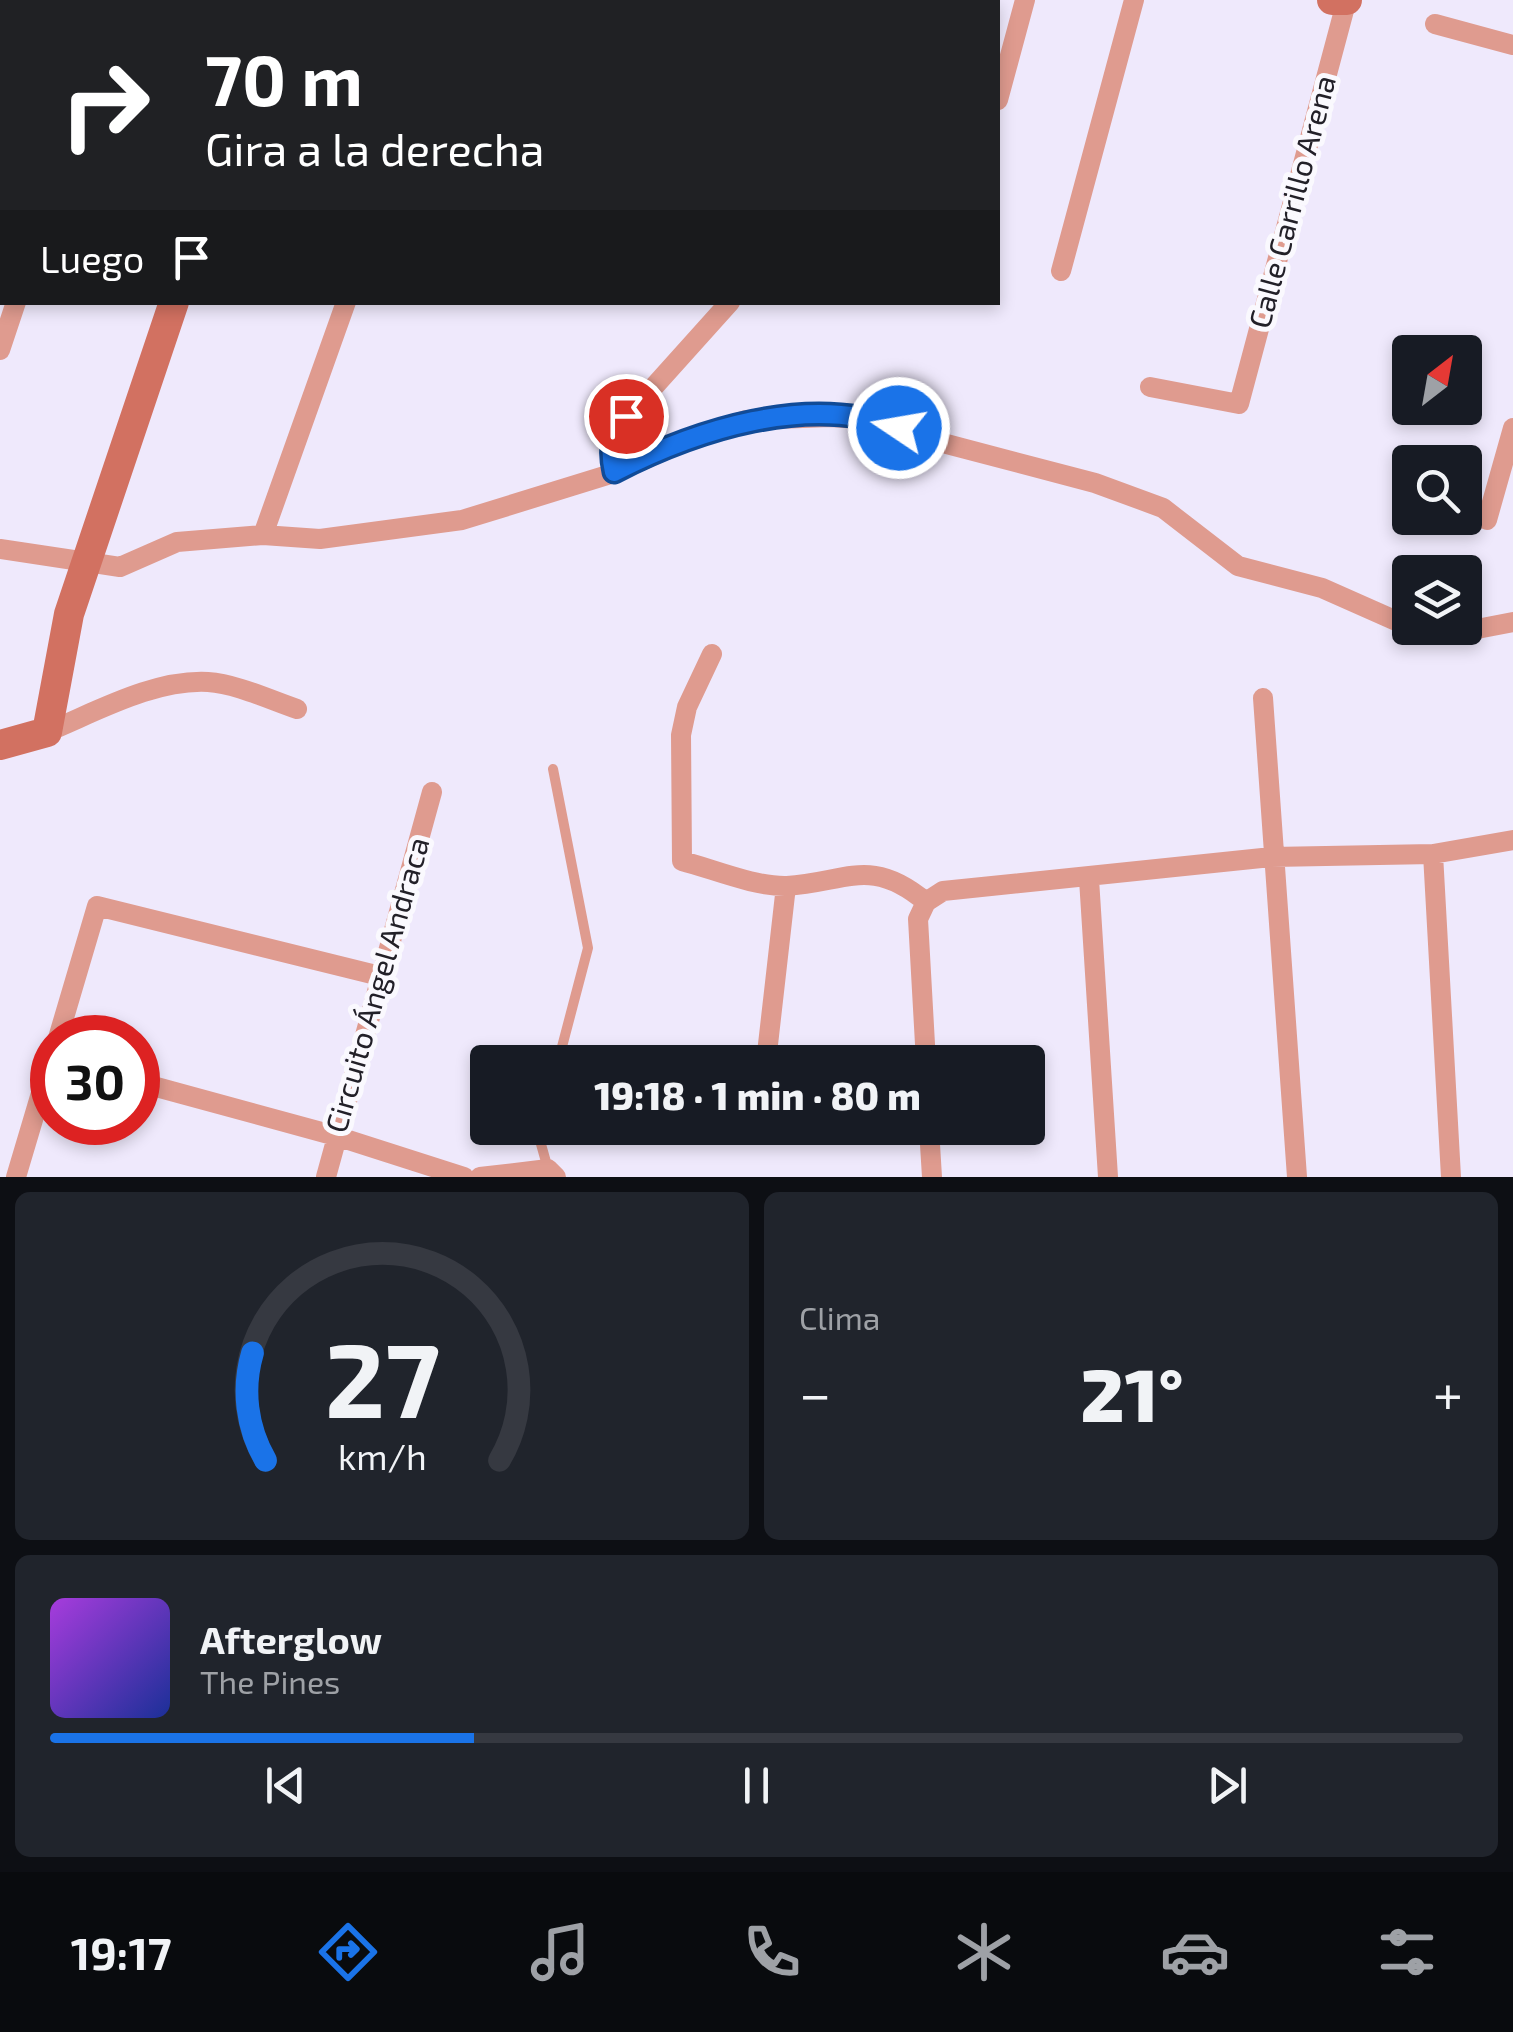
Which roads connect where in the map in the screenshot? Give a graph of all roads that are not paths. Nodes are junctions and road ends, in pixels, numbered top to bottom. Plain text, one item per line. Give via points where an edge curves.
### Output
1 (1025, 0) edge
2 (1134, 0) edge
3 (1342, 1) edge
4 (1435, 24) dead end
5 (1513, 45) edge
6 (1000, 93) edge
7 (1061, 270) dead end
8 (15, 305) edge
9 (173, 305) edge
10 (345, 305) edge
11 (727, 305) edge
12 (0, 350) edge
13 (1150, 387) dead end
14 (1513, 428) edge
15 (614, 472) junction
16 (1487, 520) dead end
17 (264, 535) junction
18 (0, 549) edge
19 (86, 564) junction
20 (1392, 619) edge
21 (1513, 622) edge
22 (1482, 628) edge
23 (712, 654) dead end
24 (1263, 698) dead end
25 (297, 709) dead end
26 (47, 732) junction
27 (0, 746) edge
28 (552, 769) dead end
29 (432, 792) dead end
30 (1513, 840) edge
31 (1432, 854) junction
32 (1272, 857) junction
33 (1089, 879) junction
34 (786, 886) junction
35 (926, 902) junction
36 (380, 976) junction
37 (65, 1015) edge
38 (562, 1045) edge
39 (768, 1045) edge
40 (925, 1045) edge
41 (160, 1088) edge
42 (30, 1131) edge
43 (336, 1136) junction
44 (542, 1145) edge
45 (930, 1145) edge
46 (552, 1173) edge
47 (16, 1177) edge
48 (326, 1177) edge
49 (464, 1177) edge
50 (480, 1177) edge
51 (932, 1177) edge
52 (1108, 1177) edge
53 (1297, 1177) edge
54 (1451, 1177) edge

1 - 6 street
2 - 7 street
3 - 13 street, Calle Carrillo Arena via 1239,404
4 - 5 street
8 - 12 street
9 - 19 street
10 - 17 street
11 - 15 street via 615,430
14 - 16 street
15 - 17 street via 462,520 320,539
15 - 20 street via 746,420 878,420 1162,508 1238,566 1322,588
17 - 19 street via 177,542 120,567
18 - 19 street
19 - 26 street via 69,614
21 - 22 street
23 - 34 street via 681,734 682,861
24 - 32 street
25 - 26 street via 211,682 180,684
26 - 27 street
28 - 38 lane via 588,948
29 - 36 street, Circuito Ángel Andraca
30 - 31 street
31 - 32 street
31 - 54 street
32 - 33 street
32 - 53 street
33 - 35 street via 943,891
33 - 52 street
34 - 35 street via 833,875 884,876
34 - 39 street
35 - 40 street via 918,918
36 - 37 street via 97,906
36 - 43 street, Circuito Ángel Andraca
41 - 43 street
42 - 47 street
43 - 48 street, Circuito Ángel Andraca
43 - 49 street
44 - 46 lane
45 - 51 street
46 - 50 street

